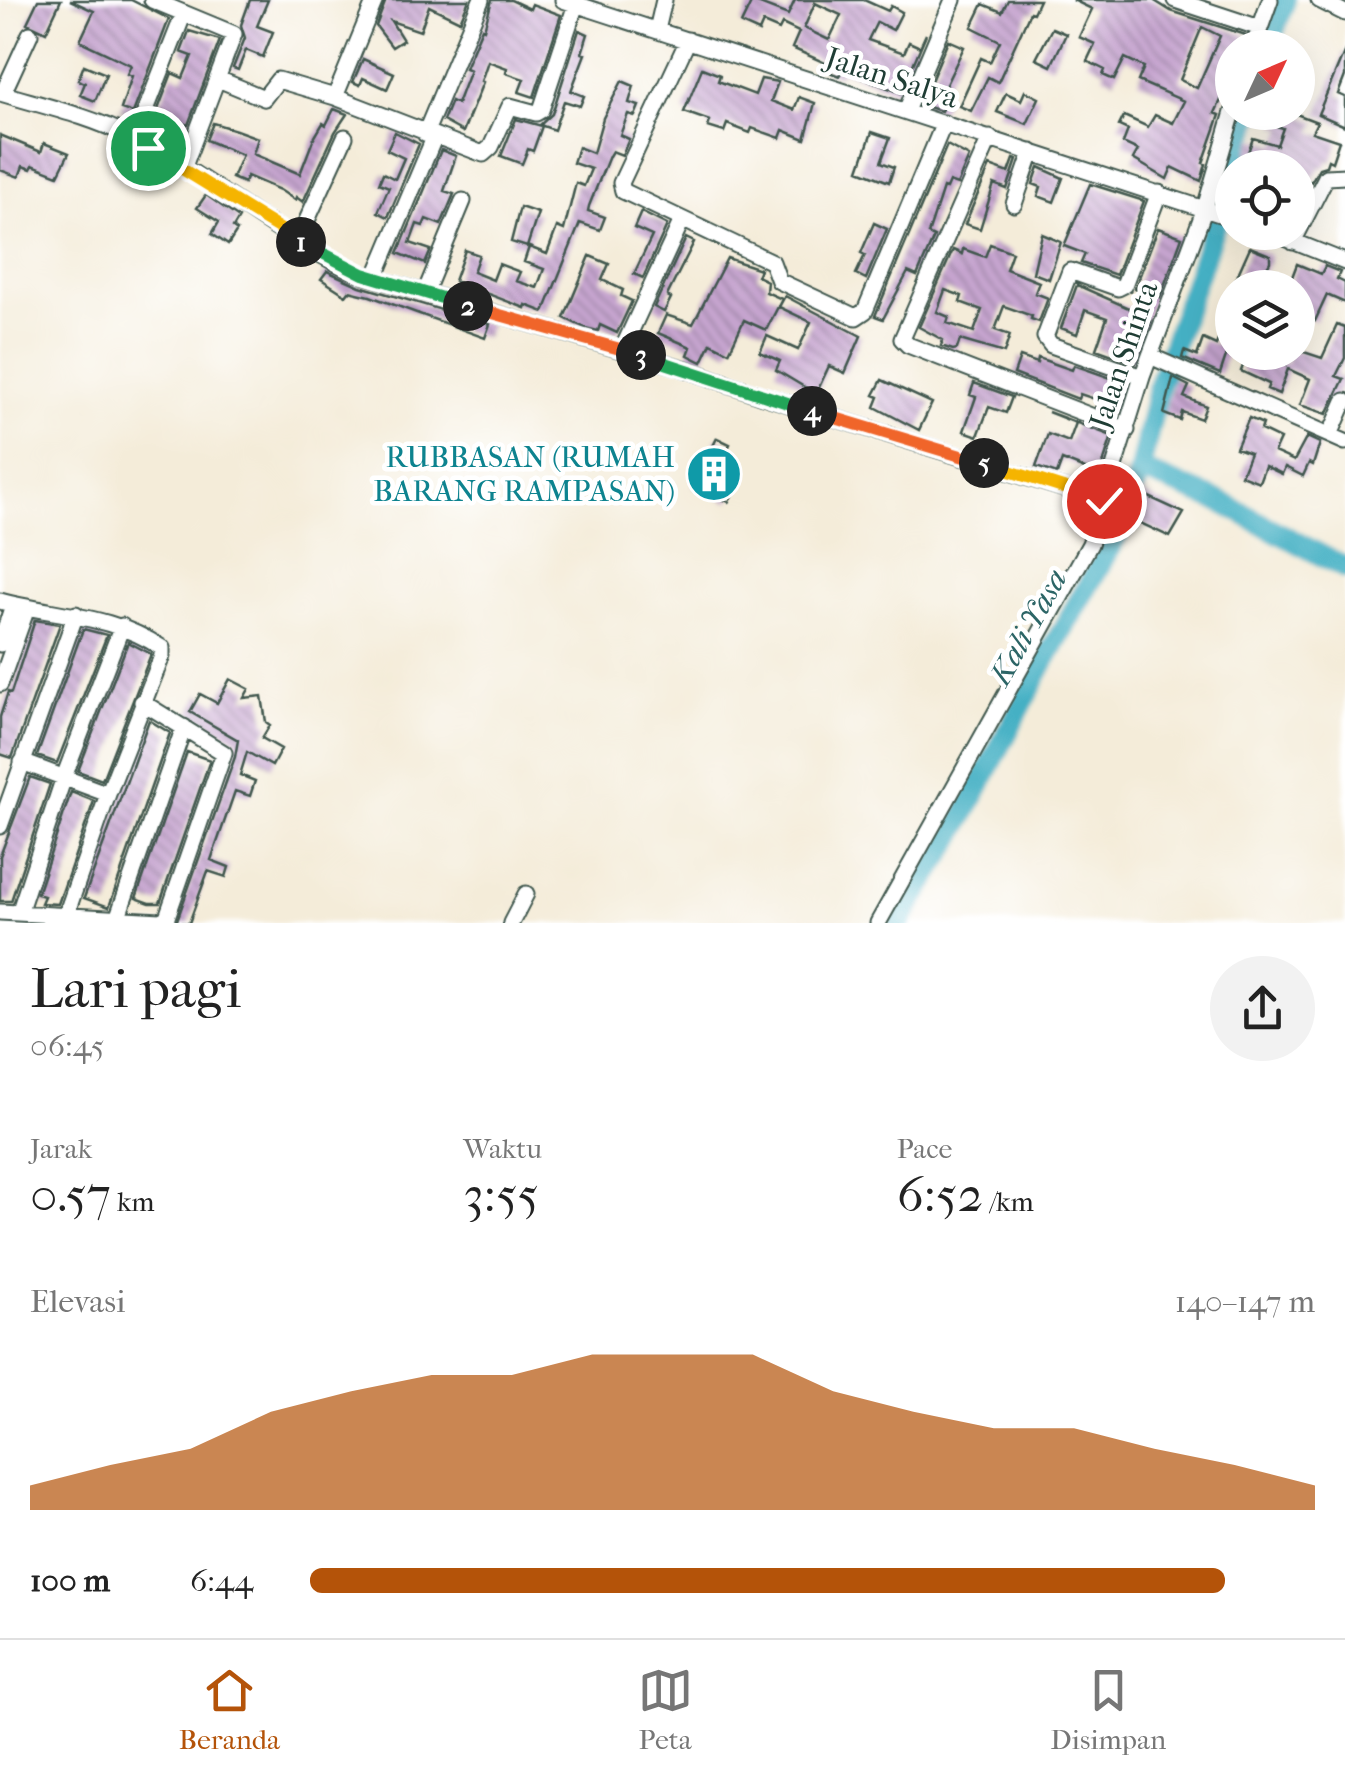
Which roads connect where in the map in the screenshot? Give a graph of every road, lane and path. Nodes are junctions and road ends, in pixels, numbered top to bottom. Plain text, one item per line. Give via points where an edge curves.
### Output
1 (152, 0) edge
2 (375, 0) edge
3 (482, 0) edge
4 (664, 0) edge
5 (953, 0) edge
6 (1175, 0) edge
7 (1270, 0) edge
8 (1319, 0) edge
9 (579, 3) edge
10 (184, 13) junction
11 (1345, 13) edge
12 (1260, 28) joint
13 (657, 30) junction
14 (30, 34) dead end
15 (688, 40) junction
16 (218, 79) junction
17 (1, 93) edge
18 (335, 98) junction
19 (906, 111) junction
20 (944, 123) junction
21 (1228, 130) edge
22 (429, 136) junction
23 (345, 137) dead end
24 (135, 138) junction
25 (990, 138) junction
26 (1032, 152) junction
27 (183, 169) junction
28 (1345, 176) edge
29 (1160, 193) junction
30 (1315, 199) edge
31 (463, 201) dead end
32 (1014, 204) dead end
33 (1209, 209) junction
34 (1215, 211) edge
35 (682, 220) junction
36 (298, 240) junction
37 (1314, 250) edge
38 (1345, 262) edge
39 (375, 278) junction
40 (425, 293) junction
41 (622, 350) junction
42 (1152, 356) junction
43 (1142, 377) junction
44 (1345, 401) edge
45 (1126, 430) junction
46 (1337, 438) edge
47 (1104, 501) junction
48 (13, 605) edge
49 (76, 614) junction
50 (122, 626) junction
51 (0, 644) edge
52 (1, 680) edge
53 (142, 702) junction
54 (184, 726) junction
55 (0, 763) edge
56 (21, 766) junction
57 (64, 778) junction
58 (108, 794) junction
59 (0, 826) edge
60 (526, 894) dead end
61 (0, 912) edge
62 (19, 912) junction
63 (66, 915) junction
64 (116, 918) junction
65 (511, 923) edge
66 (878, 923) edge

1 - 10 street
2 - 18 street
3 - 22 street
4 - 13 street
5 - 19 street
6 - 12 street
7 - 12 street
8 - 11 street
9 - 13 street, Jalan Salya
9 - 22 street via 539,112 510,106 483,154
10 - 16 street via 234,34
10 - 24 street
13 - 15 street, Jalan Salya
14 - 17 street
15 - 19 street, Jalan Salya
15 - 35 street via 621,188
16 - 18 street via 264,98 276,80
16 - 27 street
17 - 24 street
18 - 22 street
19 - 20 street, Jalan Salya
20 - 25 street, Jalan Salya
20 - 35 street via 858,318 780,280 772,262
21 - 33 street, Jalan Shinta
22 - 39 street
23 - 36 street
24 - 27 street
25 - 26 street, Jalan Salya
25 - 45 street via 902,339
26 - 29 street, Jalan Salya
26 - 32 street
27 - 36 street
28 - 30 street via 1326,178
29 - 33 street, Jalan Salya
29 - 43 street via 1124,285 1070,270 1045,337 1051,345
31 - 40 street
33 - 34 street, Jalan Salya
33 - 42 street, Jalan Shinta
35 - 41 street
36 - 39 street
37 - 38 street
39 - 40 street
40 - 41 street
41 - 47 street
42 - 43 street, Jalan Shinta
42 - 46 street
43 - 45 street, Jalan Shinta
44 - 46 street
45 - 47 street, Jalan Shinta
47 - 66 street, Jalan Shinta via 1090,544
48 - 49 street
48 - 51 street
48 - 52 street
49 - 50 street
49 - 56 street
50 - 53 street via 162,648
50 - 57 street
53 - 54 street
53 - 58 street
54 - 64 street
54 - 64 street via 221,749 224,758 167,917
55 - 56 street
56 - 57 street
56 - 59 street
57 - 58 street
57 - 62 street
58 - 63 street
60 - 65 street
61 - 62 street
62 - 63 street
63 - 64 street

